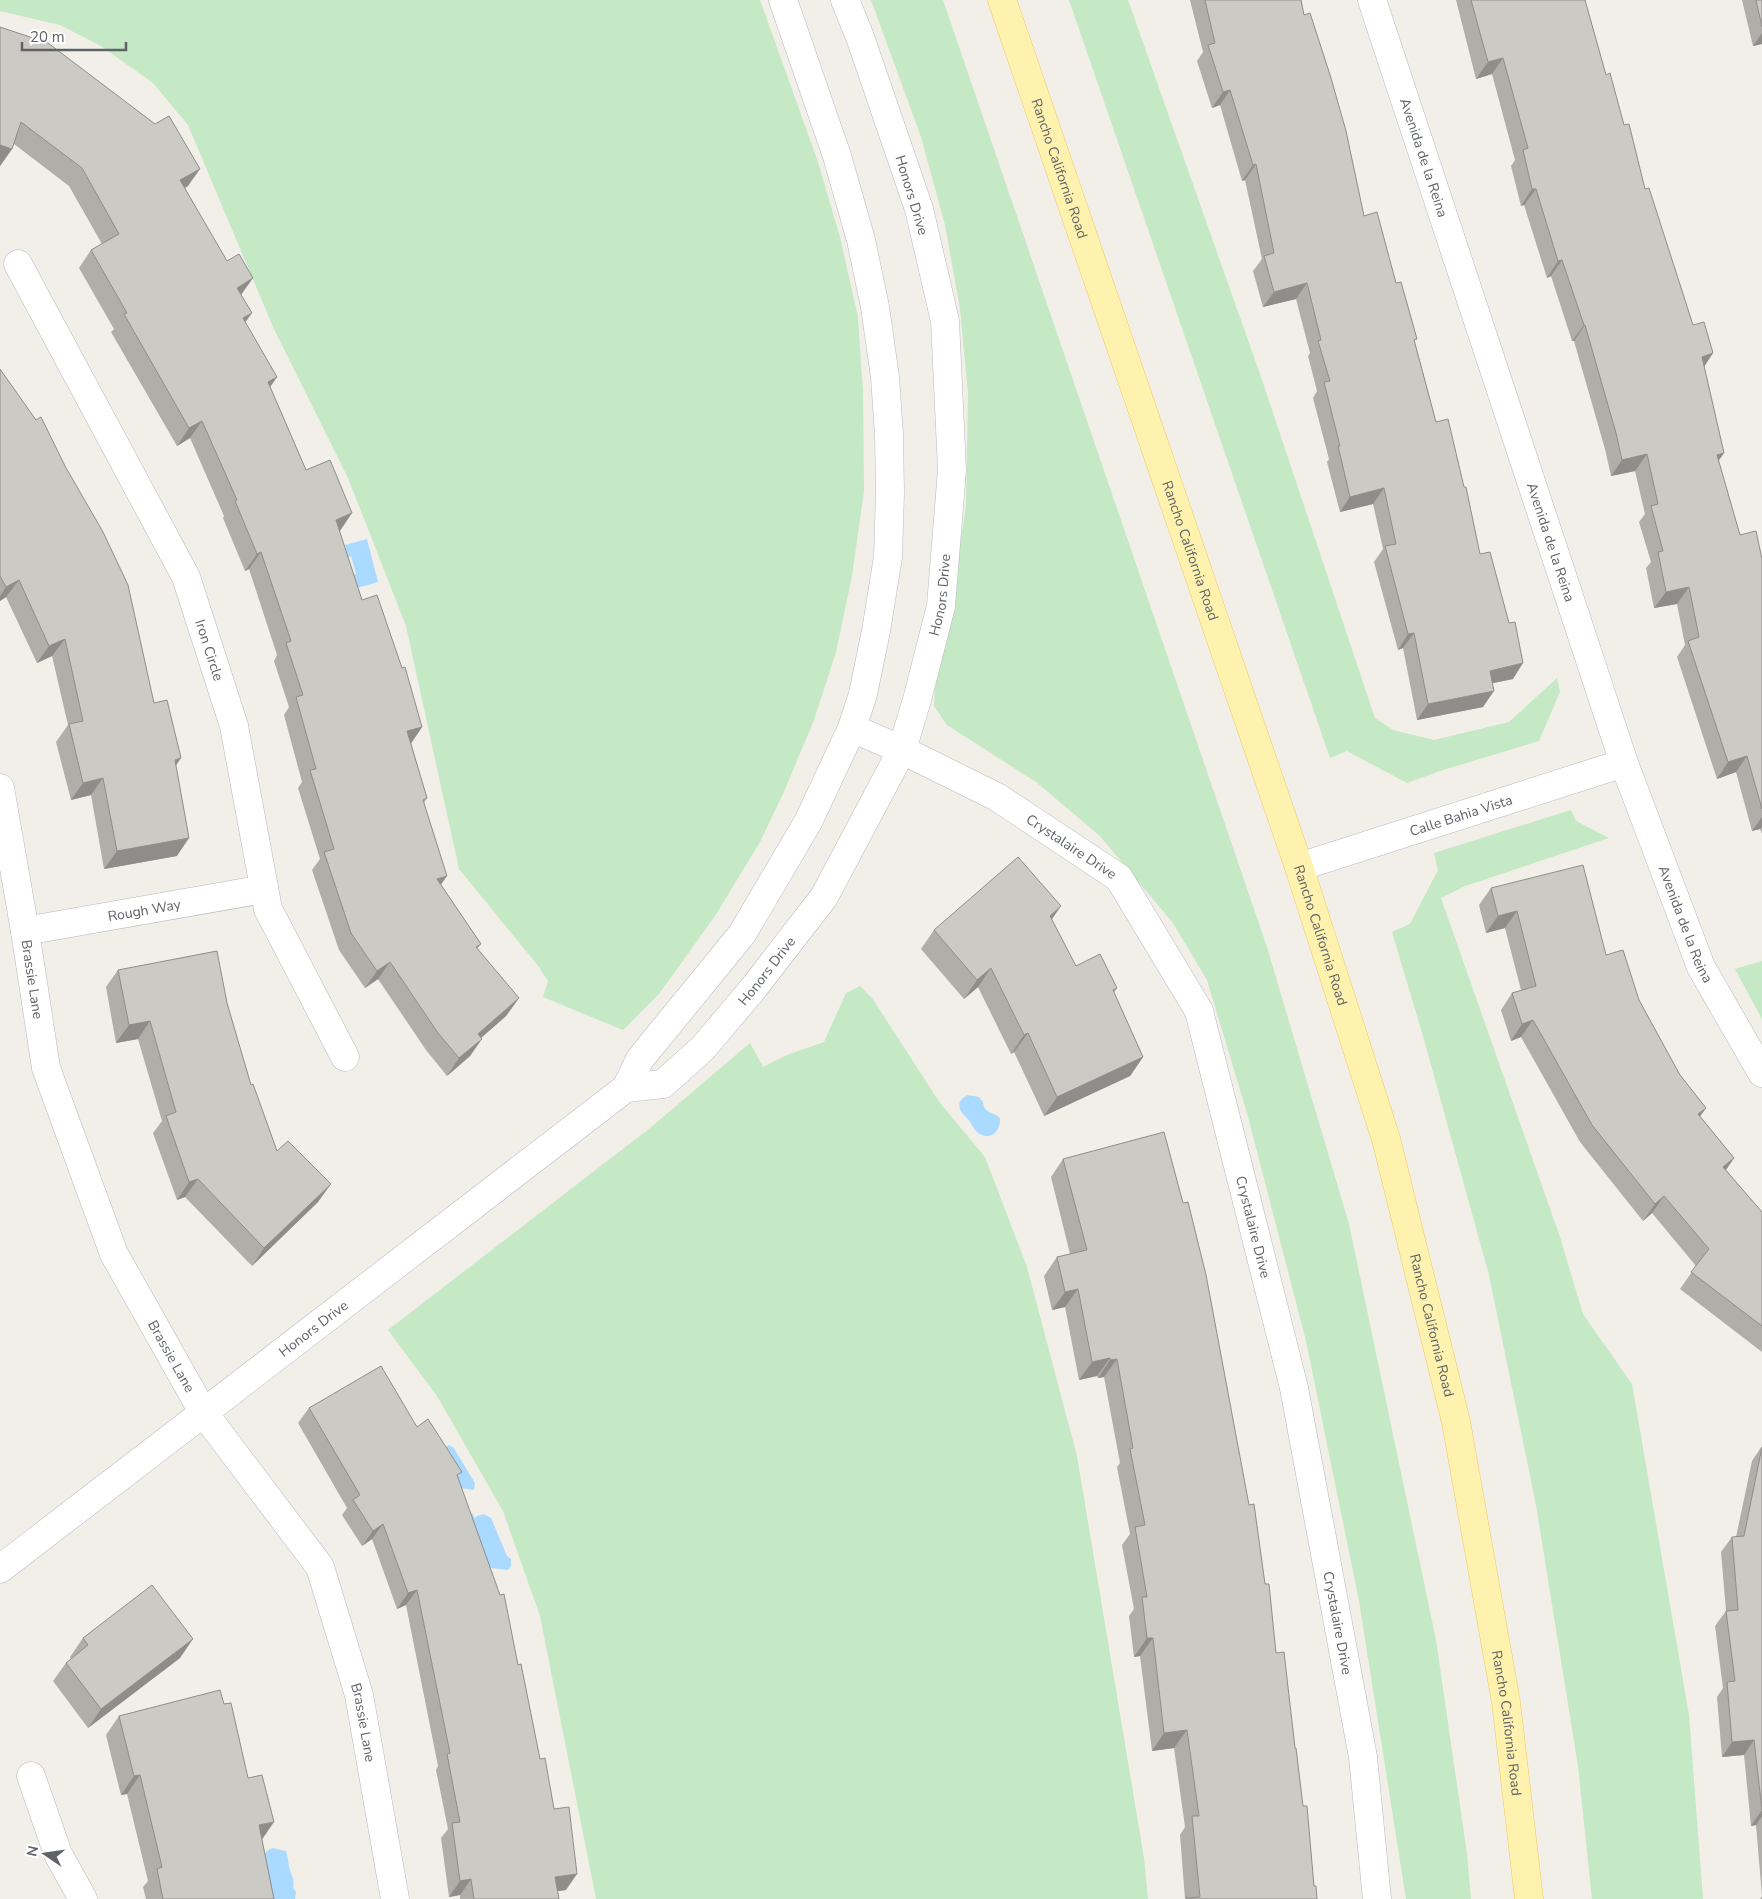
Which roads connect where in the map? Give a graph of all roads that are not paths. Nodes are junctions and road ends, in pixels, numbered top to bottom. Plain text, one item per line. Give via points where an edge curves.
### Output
1 (783, 0) edge
2 (845, 0) edge
3 (1002, 0) edge
4 (1372, 0) edge
5 (18, 264) dead end
6 (852, 728) junction
7 (902, 750) junction
8 (1624, 763) junction
9 (0, 788) edge
10 (1299, 867) junction
11 (264, 889) junction
12 (25, 931) junction
13 (344, 1057) dead end
14 (1762, 1073) edge
15 (626, 1088) junction
16 (204, 1412) junction
17 (0, 1569) edge
18 (31, 1776) dead end
19 (83, 1899) edge
20 (395, 1899) edge
21 (1377, 1899) edge
22 (1530, 1899) edge

1 - 6 street, Honors Drive via 837,156 861,240 885,377 890,493 888,557 863,694
2 - 7 street, Honors Drive via 919,209 945,321 952,470 941,606
3 - 10 main road, Rancho California Road
4 - 8 street, Avenida de la Reina
5 - 11 street, Iron Circle via 186,577 234,726
6 - 7 street, Crystalaire Drive
6 - 15 street, Honors Drive via 808,822 742,934 640,1059
7 - 15 street, Honors Drive via 824,897 752,990 703,1048 663,1084
7 - 21 street, Crystalaire Drive via 997,796 1119,878 1199,1010 1294,1388 1363,1757
8 - 10 street, Calle Bahia Vista
8 - 14 street, Avenida de la Reina via 1701,967
9 - 12 street, Brassie Lane
10 - 22 main road, Rancho California Road via 1386,1139 1456,1422 1506,1702
11 - 12 street, Rough Way
11 - 13 street, Iron Circle via 268,910
12 - 16 street, Brassie Lane via 46,1068 114,1254
15 - 16 street, Honors Drive
16 - 17 street, Honors Drive
16 - 20 street, Brassie Lane via 320,1567 359,1695
18 - 19 street via 58,1854

